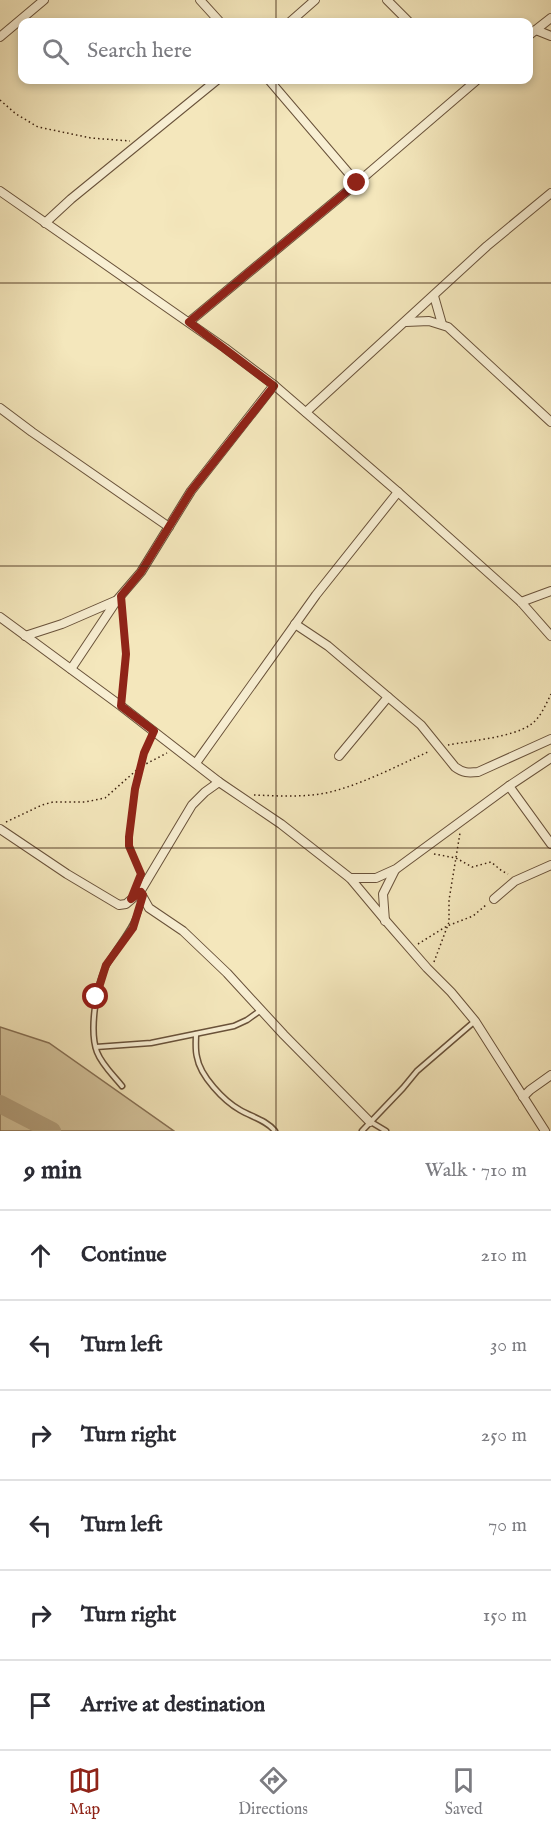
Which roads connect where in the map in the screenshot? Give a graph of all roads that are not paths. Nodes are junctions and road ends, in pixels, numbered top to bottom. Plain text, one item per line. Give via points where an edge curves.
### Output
1 (44, 0) edge
2 (200, 0) edge
3 (315, 0) edge
4 (387, 0) edge
5 (23, 18) edge
6 (216, 18) edge
7 (295, 18) edge
8 (405, 18) edge
9 (551, 18) edge
10 (18, 22) edge
11 (536, 30) junction
12 (533, 32) edge
13 (551, 36) edge
14 (0, 37) edge
15 (212, 84) edge
16 (271, 84) edge
17 (471, 84) edge
18 (357, 183) junction
19 (0, 192) edge
20 (551, 193) edge
21 (45, 223) junction
22 (434, 296) junction
23 (189, 322) junction
24 (406, 322) junction
25 (442, 324) junction
26 (274, 386) junction
27 (0, 408) edge
28 (306, 412) junction
29 (551, 422) edge
30 (398, 492) junction
31 (169, 527) junction
32 (551, 591) edge
33 (119, 598) junction
34 (521, 602) junction
35 (0, 617) edge
36 (296, 624) junction
37 (25, 636) junction
38 (551, 636) edge
39 (71, 669) junction
40 (388, 697) junction
41 (551, 739) edge
42 (339, 756) dead end
43 (551, 758) edge
44 (196, 763) junction
45 (219, 782) junction
46 (509, 786) junction
47 (0, 827) edge
48 (551, 844) edge
49 (551, 865) edge
50 (396, 869) junction
51 (350, 878) junction
52 (142, 893) junction
53 (494, 899) road end
54 (386, 921) junction
55 (261, 1010) junction
56 (476, 1021) junction
57 (196, 1034) junction
58 (96, 1047) junction
59 (551, 1075) edge
60 (122, 1086) dead end
61 (523, 1097) junction
62 (370, 1122) junction
63 (275, 1131) edge
64 (362, 1131) edge
65 (386, 1131) edge
66 (545, 1131) edge

1 - 5 street
2 - 6 street
3 - 7 street
4 - 8 street
9 - 11 street
10 - 14 street
11 - 12 street
11 - 13 street
15 - 21 street
16 - 18 street
17 - 18 street
18 - 23 street
19 - 21 street
20 - 22 street
21 - 23 street
22 - 24 street
22 - 25 street
23 - 26 street
24 - 25 street
24 - 28 street
25 - 29 street
26 - 28 street
26 - 31 street via 191,491
27 - 31 street
28 - 30 street
30 - 34 street
30 - 36 street
31 - 33 street via 141,572
32 - 34 street
33 - 37 street
33 - 39 street
34 - 38 street
35 - 37 street
36 - 40 street
36 - 44 street
37 - 39 street
39 - 44 street
40 - 41 street via 421,725 461,772 489,767
40 - 42 street
43 - 46 street
44 - 45 street
45 - 51 street
45 - 52 street via 192,805 145,881
46 - 48 street
46 - 50 street
47 - 52 street via 119,905
49 - 53 street via 520,878
50 - 51 street via 376,878
50 - 54 street via 383,894
51 - 54 street
52 - 55 street via 149,908 183,931
52 - 58 lane via 133,928 106,965 96,997
54 - 56 street
55 - 57 lane via 234,1026
55 - 62 street
56 - 61 street
56 - 62 lane via 417,1071
57 - 58 lane
57 - 63 lane via 197,1059 212,1086 226,1101
58 - 60 lane via 105,1066
59 - 61 street
61 - 66 street
62 - 64 lane
62 - 65 lane

